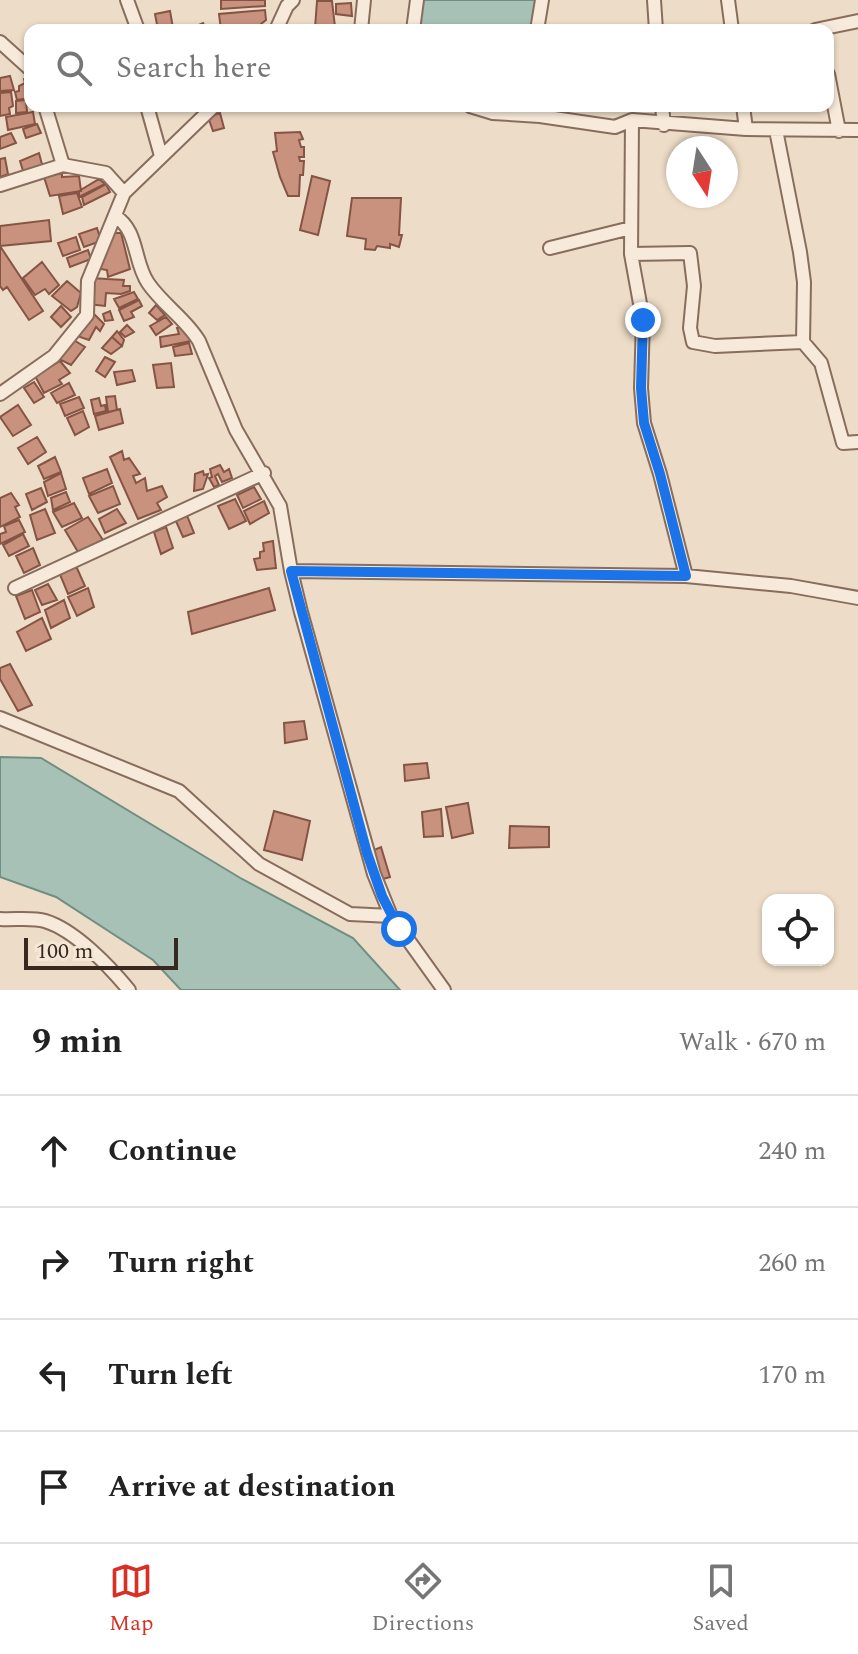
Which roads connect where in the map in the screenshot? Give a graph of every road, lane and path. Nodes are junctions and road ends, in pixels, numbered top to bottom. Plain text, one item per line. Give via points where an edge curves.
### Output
1 (127, 0) edge
2 (364, 0) edge
3 (417, 0) edge
4 (542, 0) edge
5 (654, 0) edge
6 (728, 0) edge
7 (288, 2) edge
8 (858, 21) edge
9 (136, 24) edge
10 (279, 24) edge
11 (362, 24) edge
12 (414, 24) edge
13 (538, 24) edge
14 (656, 24) edge
15 (731, 24) edge
16 (834, 26) edge
17 (0, 42) edge
18 (24, 64) edge
19 (834, 105) edge
20 (47, 112) edge
21 (149, 112) edge
22 (208, 112) edge
23 (490, 112) edge
24 (516, 112) edge
25 (544, 112) edge
26 (663, 112) edge
27 (744, 112) edge
28 (632, 120) junction
29 (664, 125) junction
30 (746, 129) junction
31 (776, 130) junction
32 (858, 130) edge
33 (839, 131) junction
34 (161, 156) junction
35 (63, 165) junction
36 (0, 185) edge
37 (124, 193) junction
38 (115, 216) junction
39 (631, 228) junction
40 (550, 248) dead end
41 (631, 254) junction
42 (803, 342) junction
43 (0, 394) edge
44 (858, 442) edge
45 (264, 473) junction
46 (291, 571) junction
47 (686, 576) junction
48 (15, 588) dead end
49 (858, 598) edge
50 (0, 718) edge
51 (391, 916) junction
52 (0, 919) edge
53 (129, 990) edge
54 (444, 990) edge

1 - 9 street
2 - 11 street
3 - 12 street
4 - 13 street
5 - 14 street
6 - 15 street
7 - 10 street
8 - 16 street
17 - 18 street
19 - 33 street
20 - 35 street
21 - 34 street
22 - 34 street
23 - 24 street
25 - 28 street via 615,127
26 - 29 street
27 - 30 street
28 - 29 street
28 - 39 street
29 - 30 street
30 - 31 street
31 - 33 street
31 - 42 street via 804,282
32 - 33 street
34 - 37 street
35 - 36 street
35 - 37 street via 106,173
37 - 38 street
38 - 43 street via 88,281 87,315 54,356
38 - 45 street via 129,229 148,283 199,341 236,430
39 - 40 street
39 - 41 street
41 - 42 street via 690,253 693,342
41 - 47 street via 643,320 644,423
42 - 44 street via 821,363 843,443
45 - 46 street via 280,506
45 - 48 street
46 - 47 street
46 - 51 street via 359,825
47 - 49 street
50 - 51 street via 179,791 259,864 350,914
51 - 54 street
52 - 53 street via 44,921 68,932

